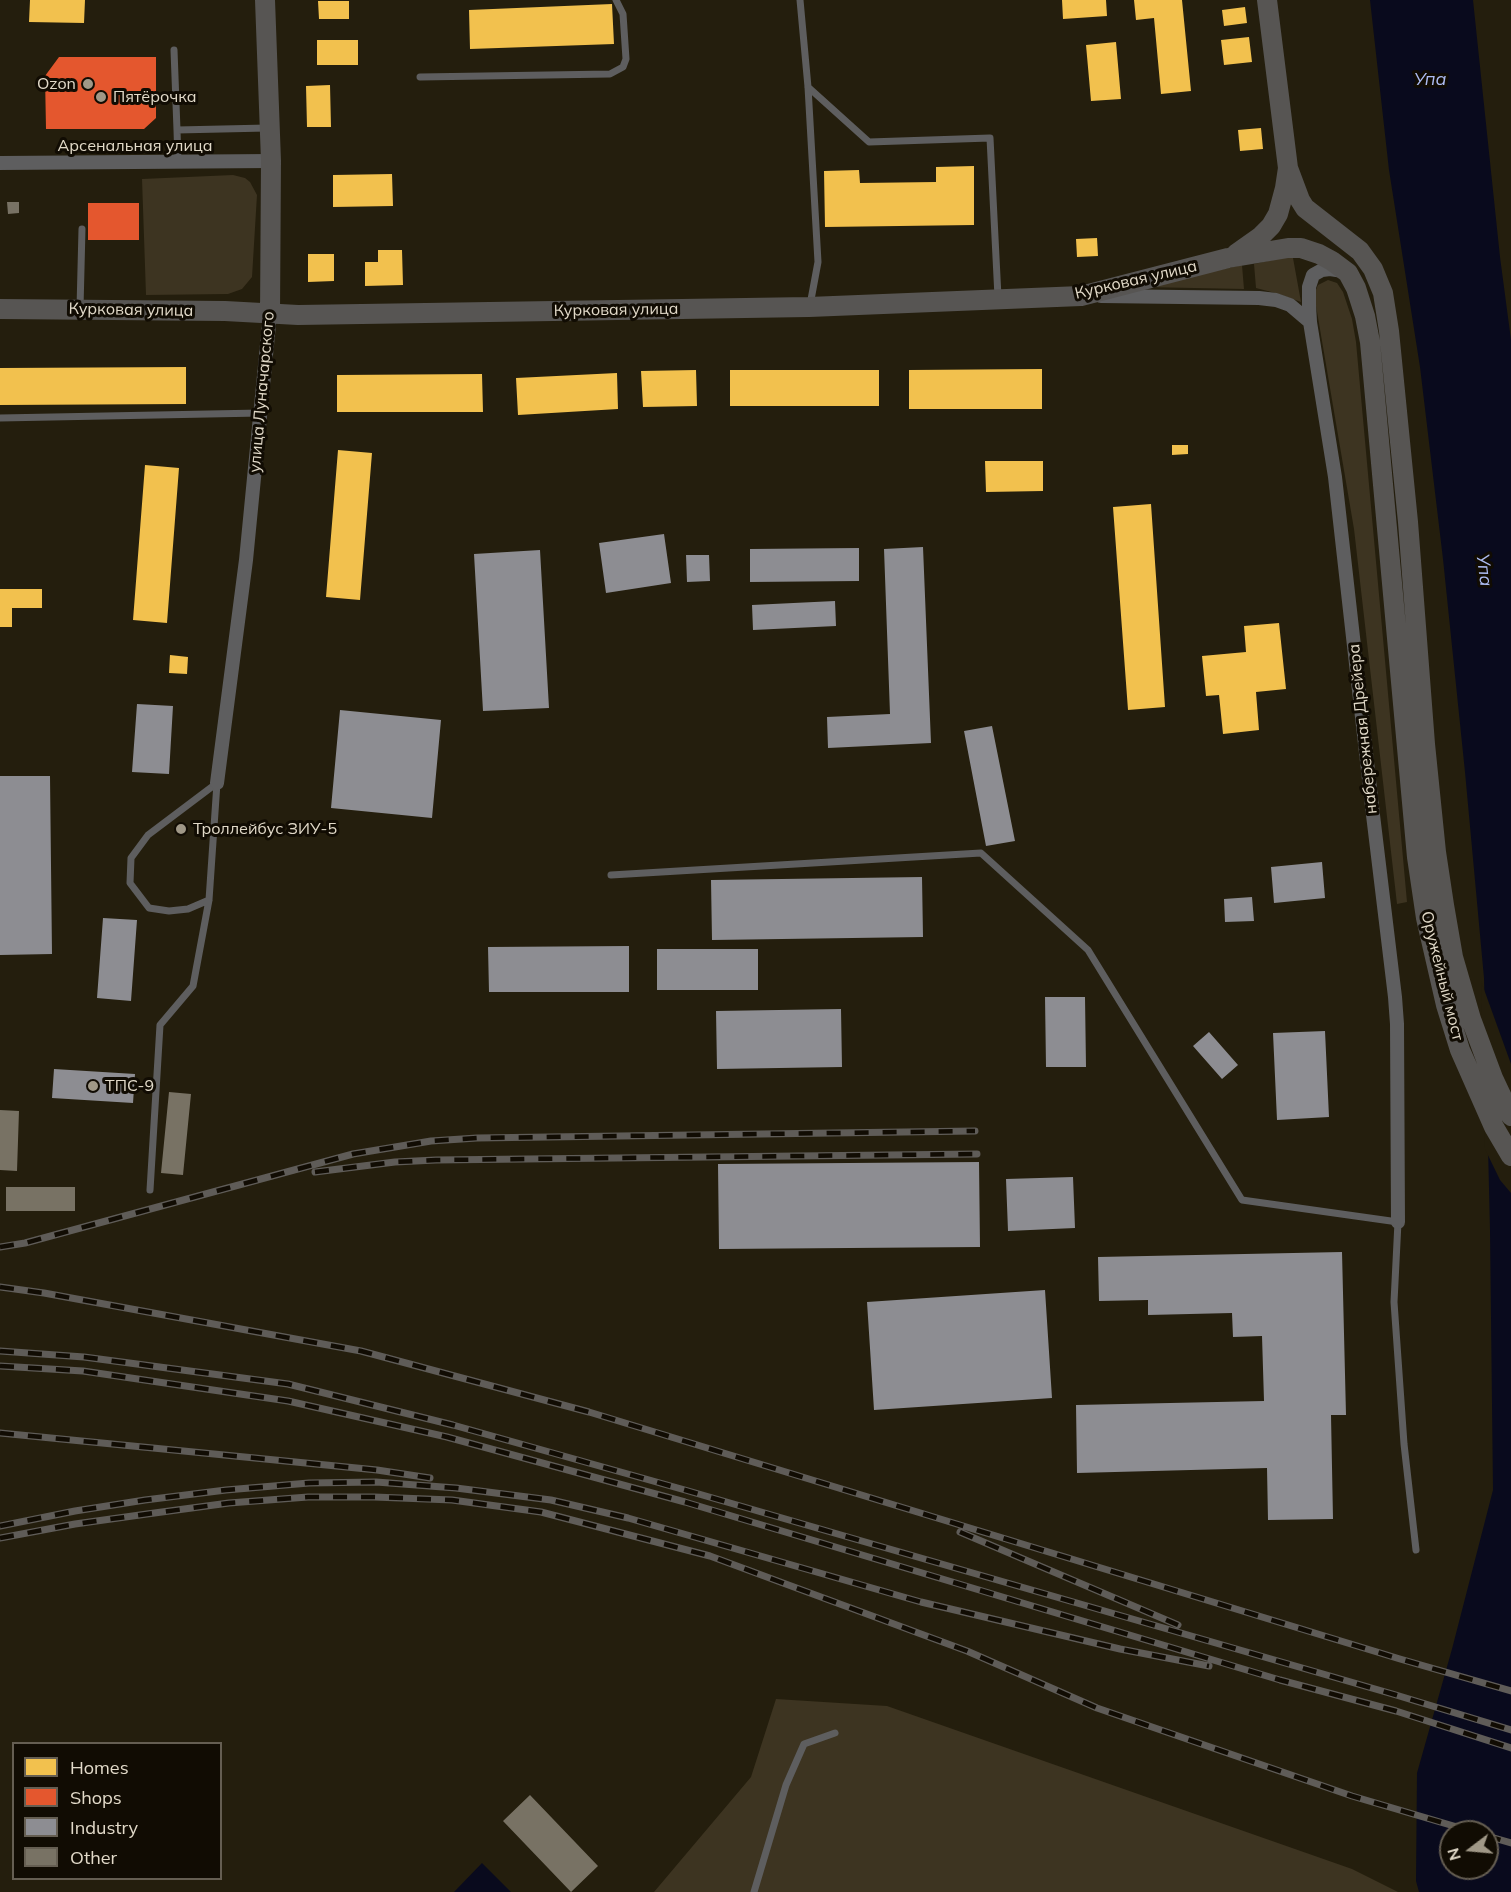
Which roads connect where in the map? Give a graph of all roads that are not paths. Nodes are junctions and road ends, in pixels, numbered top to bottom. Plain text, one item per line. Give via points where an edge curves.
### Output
1 (265, 0) edge
2 (616, 0) edge
3 (800, 0) edge
4 (1267, 0) edge
5 (174, 50) dead end
6 (420, 77) dead end
7 (808, 87) junction
8 (269, 128) junction
9 (177, 130) junction
10 (271, 161) junction
11 (178, 162) junction
12 (0, 163) edge
13 (1288, 168) junction
14 (82, 229) dead end
15 (1228, 258) junction
16 (1348, 273) junction
17 (1081, 296) junction
18 (998, 300) junction
19 (809, 307) junction
20 (0, 309) edge
21 (80, 310) junction
22 (270, 314) junction
23 (1310, 322) junction
24 (261, 413) junction
25 (0, 418) edge
26 (217, 783) junction
27 (1427, 855) junction
28 (611, 875) dead end
29 (209, 900) junction
30 (1511, 1116) edge
31 (1511, 1156) edge
32 (150, 1190) dead end
33 (1398, 1222) junction
34 (1416, 1550) dead end
35 (835, 1733) dead end
36 (754, 1892) edge

1 - 8 main road, улица Луначарского
2 - 6 lane via 623,14 626,59 623,67 610,74
3 - 7 lane
4 - 13 main road
5 - 9 lane
7 - 18 lane via 869,142 990,138
7 - 19 lane via 818,262
8 - 9 lane
8 - 10 main road, улица Луначарского
9 - 11 lane
10 - 11 street, Арсенальная улица
10 - 22 main road, улица Луначарского
11 - 12 street, Арсенальная улица
13 - 15 main road via 1278,213 1271,226
13 - 27 main road via 1305,208 1365,257 1385,303 1407,510 1425,744
14 - 21 lane
15 - 16 main road via 1301,248 1319,254
15 - 17 main road, Курковая улица
16 - 23 street, набережная Дрейера via 1330,269 1313,275 1309,287
16 - 27 main road via 1361,302 1370,342
17 - 18 main road, Курковая улица
17 - 23 street via 1259,298 1290,305
18 - 19 main road, Курковая улица
19 - 22 main road, Курковая улица
20 - 21 main road, Курковая улица
21 - 22 main road, Курковая улица
22 - 24 street, улица Луначарского
23 - 33 street, набережная Дрейера via 1335,477 1395,997
24 - 25 lane
24 - 26 street, улица Луначарского
26 - 29 lane
26 - 29 lane via 148,835 131,858 130,883 149,908 188,909
27 - 30 main road, Оружейный мост via 1461,989 1481,1049
27 - 31 main road, Оружейный мост via 1433,951 1452,1028 1494,1127
28 - 33 lane via 981,853 1088,950 1242,1200
29 - 32 lane via 193,986 160,1025
33 - 34 lane via 1395,1302 1404,1444
35 - 36 lane via 804,1744 786,1785

